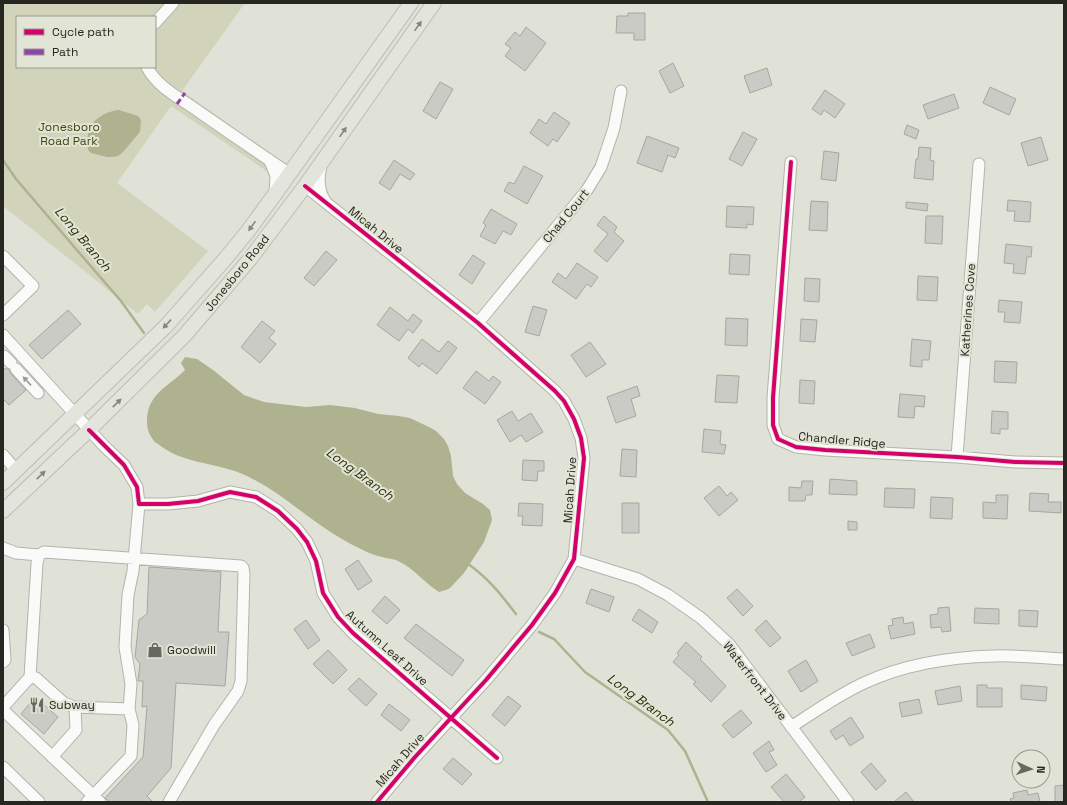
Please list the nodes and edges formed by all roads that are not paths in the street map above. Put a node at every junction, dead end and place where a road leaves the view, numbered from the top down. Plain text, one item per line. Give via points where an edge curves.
1 (173, 3) edge
2 (410, 3) edge
3 (434, 3) edge
4 (156, 22) edge
5 (148, 68) edge
6 (621, 91) dead end
7 (311, 143) junction
8 (269, 160) junction
9 (791, 162) dead end
10 (321, 164) junction
11 (979, 164) dead end
12 (290, 174) junction
13 (306, 186) junction
14 (275, 194) junction
15 (328, 204) junction
16 (285, 214) junction
17 (3, 256) edge
18 (3, 315) edge
19 (478, 323) junction
20 (3, 335) edge
21 (10, 363) dead end
22 (38, 393) dead end
23 (75, 414) junction
24 (89, 430) junction
25 (3, 455) edge
26 (957, 457) junction
27 (1064, 463) edge
28 (16, 470) junction
29 (3, 483) edge
30 (139, 504) junction
31 (3, 511) edge
32 (3, 548) edge
33 (39, 555) junction
34 (134, 558) junction
35 (574, 559) junction
36 (3, 630) edge
37 (1064, 659) edge
38 (3, 662) edge
39 (30, 677) junction
40 (75, 707) junction
41 (3, 709) edge
42 (129, 709) junction
43 (452, 718) junction
44 (791, 727) junction
45 (52, 757) junction
46 (497, 758) dead end
47 (3, 767) edge
48 (93, 800) edge
49 (39, 802) edge
50 (169, 802) edge
51 (376, 802) edge
52 (848, 802) edge

1 - 4 street
2 - 7 main road, Jonesboro Road
10 -> 3 main road, Jonesboro Road
5 - 8 street via 163,86
6 - 19 street, Chad Court via 614,128 601,167 587,190
7 - 12 main road, Jonesboro Road
7 - 13 main road via 302,165 302,179
8 - 12 street
8 - 14 street via 276,176
9 - 26 street, Chandler Ridge via 772,398 773,425 778,439 796,447 825,450
10 - 13 main road, Jonesboro Road
10 - 15 street via 318,180
11 - 26 street, Katherines Cove
12 - 14 main road, Jonesboro Road
12 - 16 main road via 291,196
13 - 15 street, Micah Drive
13 - 16 main road, Jonesboro Road
14 -> 23 main road, Jonesboro Road via 248,232 166,326
15 - 19 street, Micah Drive
24 -> 16 main road, Jonesboro Road via 185,335
17 - 18 street via 33,286
19 - 35 street, Micah Drive via 555,391 574,419 581,438 584,458
20 - 23 street
22 -> 21 street
23 - 24 street
23 - 28 main road, Jonesboro Road
24 - 30 street via 124,465 137,487
31 -> 24 main road, Jonesboro Road
25 - 28 street
26 - 27 street, Chandler Ridge
28 - 29 main road, Jonesboro Road
30 - 34 street
30 - 43 street, Autumn Leaf Drive via 198,501 230,492 256,497 278,511 307,542 316,561 323,593 338,617 353,633
32 - 33 street via 16,553
33 - 34 street via 44,552
33 - 39 street
34 - 42 street via 128,595 125,647 131,684
34 - 50 street via 237,564 243,568 244,574 241,681 238,690 214,725
35 - 43 street, Micah Drive via 555,593 532,625
35 - 44 street, Waterfront Drive via 638,579 668,595 701,618 729,644
36 - 38 street
37 - 44 street via 994,656 956,659 897,671 864,683 837,697
39 - 40 street via 36,678 64,703
39 - 41 street
40 - 42 street
40 - 45 street via 76,730
41 - 45 street
42 - 48 street via 133,725 131,756
43 - 46 street, Autumn Leaf Drive
43 - 51 street, Micah Drive
44 - 52 street, Waterfront Drive
45 - 48 street
47 - 49 street

